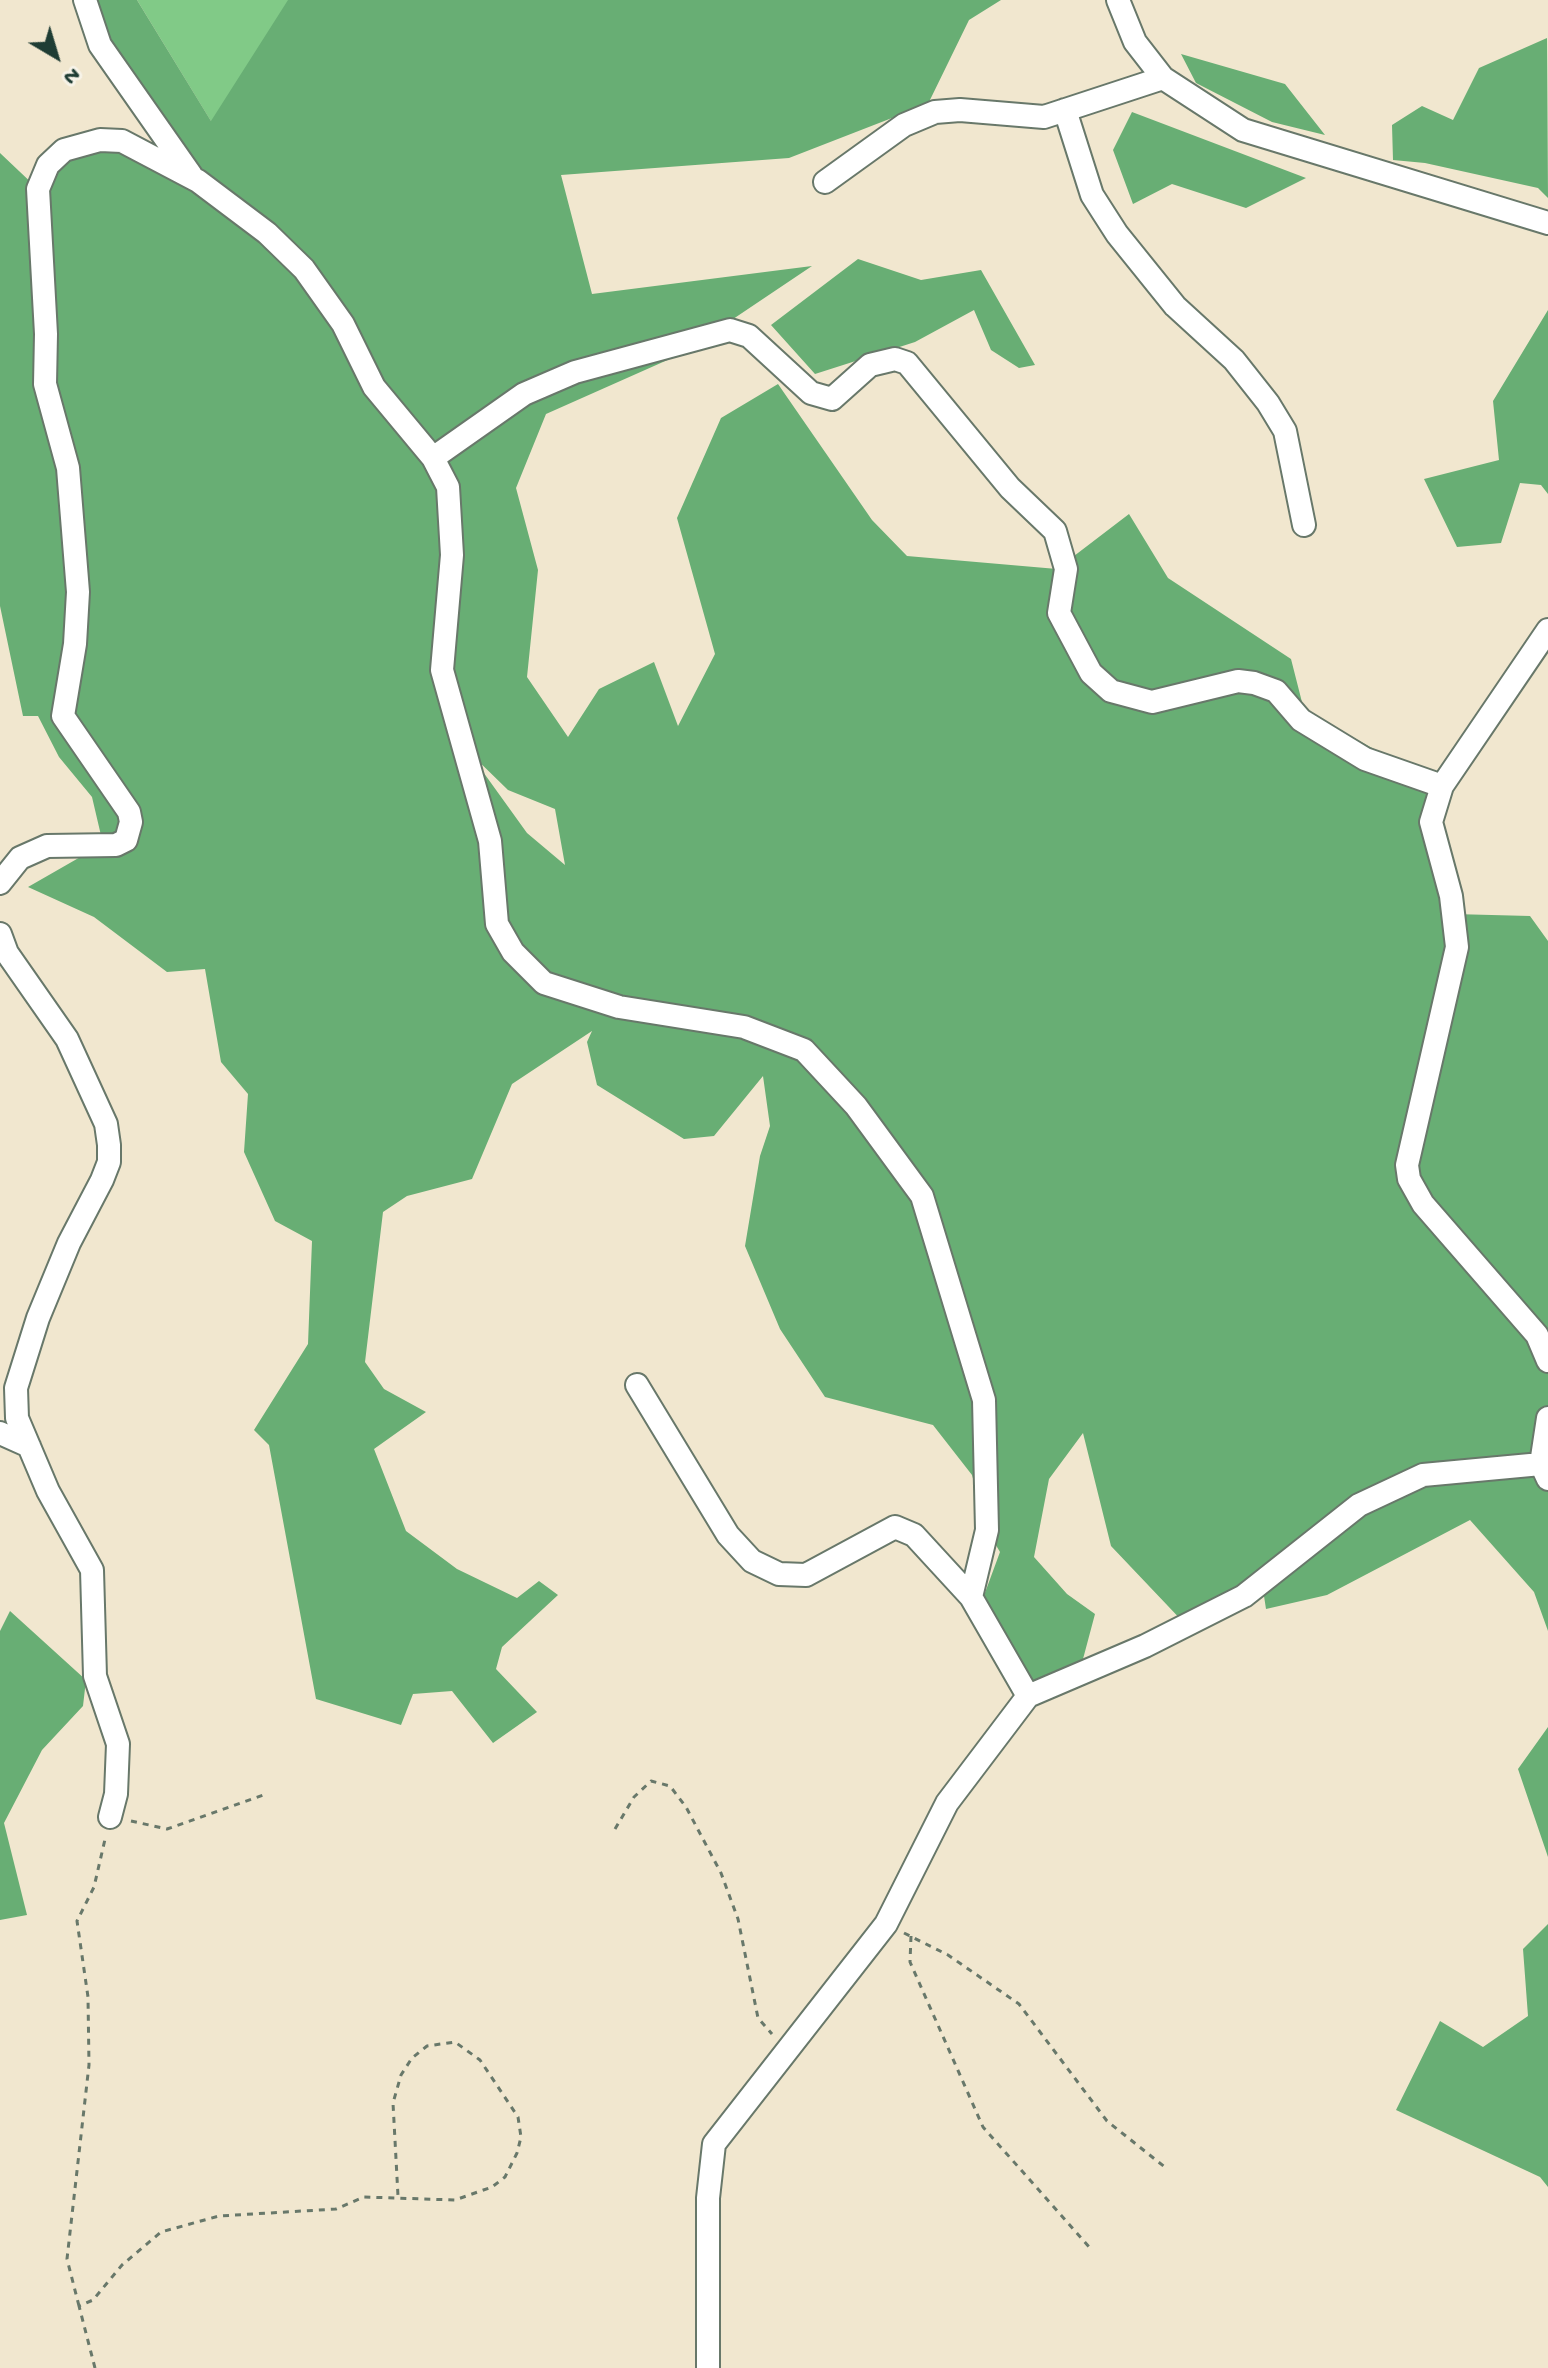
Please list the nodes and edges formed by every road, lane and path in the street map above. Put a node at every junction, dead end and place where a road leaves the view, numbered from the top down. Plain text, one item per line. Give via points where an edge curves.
1 (85, 0) edge
2 (1118, 0) edge
3 (1163, 78) junction
4 (1065, 110) junction
5 (198, 181) junction
6 (825, 182) dead end
7 (1548, 223) edge
8 (433, 458) junction
9 (1304, 525) dead end
10 (1548, 630) edge
11 (1442, 786) junction
12 (0, 883) edge
13 (0, 934) edge
14 (1548, 1361) edge
15 (637, 1385) dead end
16 (1548, 1418) edge
17 (0, 1433) edge
18 (29, 1446) junction
19 (1545, 1471) edge
20 (971, 1597) junction
21 (1028, 1696) junction
22 (266, 1794) dead end
23 (110, 1817) junction
24 (615, 1829) dead end
25 (886, 1924) junction
26 (911, 1936) junction
27 (785, 2049) junction
28 (1166, 2168) dead end
29 (398, 2196) junction
30 (1090, 2248) dead end
31 (79, 2306) junction
32 (95, 2368) edge
33 (708, 2368) edge

1 - 5 street via 100,45
2 - 3 street via 1135,42
3 - 4 street
3 - 7 street via 1243,130
4 - 6 street via 1033,117 935,112 904,125
4 - 9 street via 1092,195 1117,234 1175,306 1234,360 1285,431
5 - 8 street via 267,233 304,269 343,324 374,387
5 - 12 street via 122,141 100,140 64,150 48,165 38,189 45,384 68,468 77,564 75,644 63,716 131,822 126,840 116,845 47,846 20,858
8 - 11 street via 524,394 604,363 730,330 749,336 811,393 832,399 870,365 895,359 907,363 1010,488 1055,531 1066,569 1059,613 1091,673 1111,691 1152,702 1238,681 1254,683 1276,691 1301,720 1365,759
8 - 20 street via 448,487 452,555 442,670 490,841 497,924 513,952 544,983 619,1007 744,1027 804,1050 856,1106 922,1196 984,1400 987,1530
10 - 11 street
11 - 14 street via 1431,822 1451,896 1457,947 1407,1165 1409,1179 1423,1204 1537,1335
13 - 18 street via 7,953 67,1039 106,1124 109,1145 102,1180 69,1243 25,1352 16,1388 17,1418
15 - 20 street via 728,1535 752,1561 779,1574 806,1575 895,1527 914,1535
16 - 19 street
17 - 18 street
18 - 23 street via 92,1570 95,1676 118,1744
19 - 21 street via 1423,1475 1359,1505 1244,1596
20 - 21 street
21 - 25 street via 947,1803
22 - 23 path via 167,1829
23 - 31 path via 94,1887 77,1921 88,1997 89,2065 67,2259
24 - 27 path via 651,1781 670,1786 721,1873 738,1919 758,2018
25 - 26 path
25 - 27 street
26 - 28 path via 1019,2004 1107,2121
26 - 30 path via 910,1962 983,2127
27 - 33 street via 714,2144 708,2198
29 - 29 path via 455,2200 492,2187 505,2177 517,2153 518,2117 480,2060 455,2042 427,2046 401,2075 393,2103
29 - 31 path via 364,2197 336,2209 219,2216 161,2232 122,2265 93,2300
31 - 32 path

